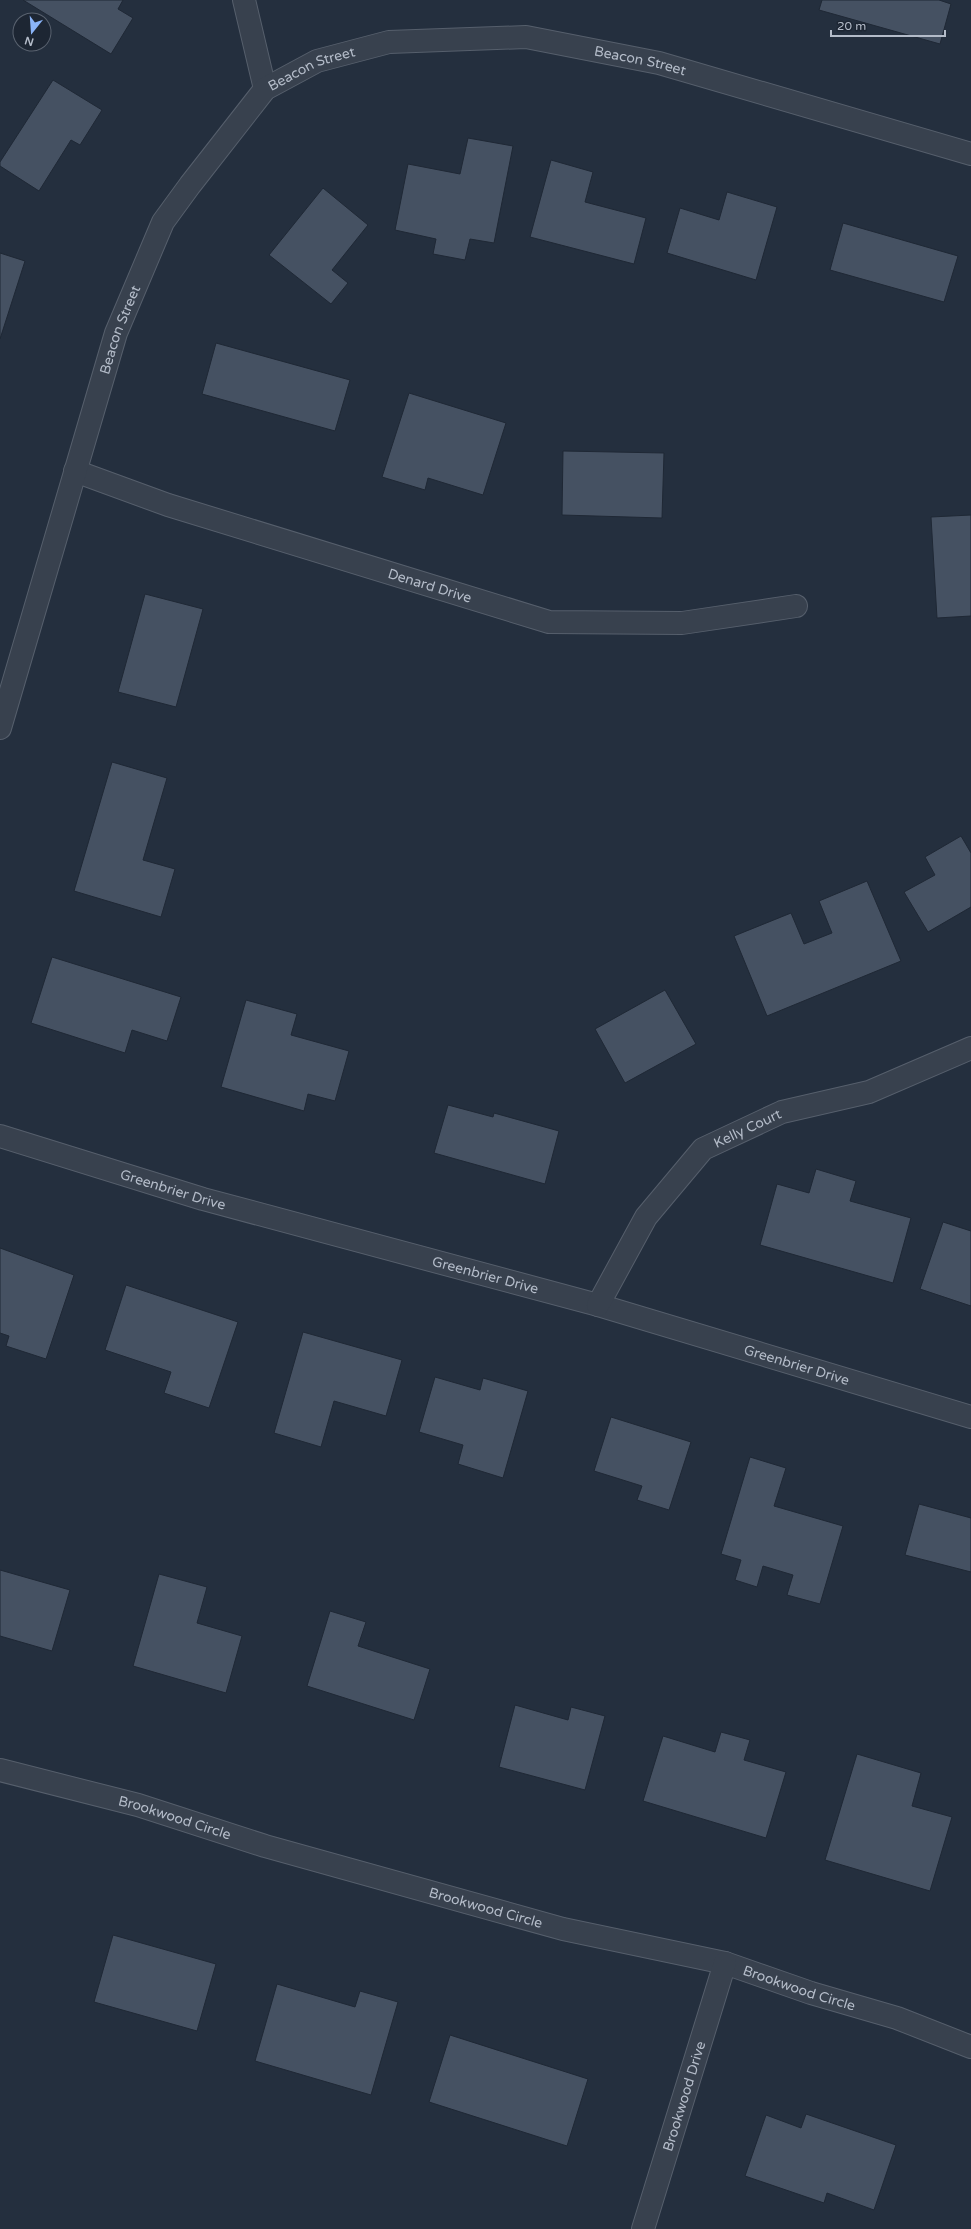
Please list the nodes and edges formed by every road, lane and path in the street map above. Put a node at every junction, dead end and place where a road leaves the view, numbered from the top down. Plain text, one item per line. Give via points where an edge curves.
1 (244, 0) edge
2 (265, 89) junction
3 (971, 154) edge
4 (75, 471) junction
5 (796, 606) dead end
6 (0, 728) edge
7 (971, 1048) edge
8 (0, 1136) edge
9 (598, 1305) junction
10 (971, 1417) edge
11 (0, 1770) edge
12 (725, 1963) junction
13 (971, 2047) edge
14 (644, 2229) edge

1 - 2 street
2 - 3 street, Beacon Street via 317,61 389,42 526,37 659,63
2 - 4 street, Beacon Street via 163,222 116,333
4 - 5 street, Denard Drive via 168,505 549,622 682,623
4 - 6 street, Beacon Street
7 - 9 street, Kelly Court via 869,1092 782,1112 703,1149 646,1218
8 - 9 street, Greenbrier Drive via 203,1199
9 - 10 street, Greenbrier Drive
11 - 12 street, Brookwood Circle via 138,1805 265,1846 563,1929
12 - 13 street, Brookwood Circle via 811,1993 897,2018
12 - 14 street, Brookwood Drive

